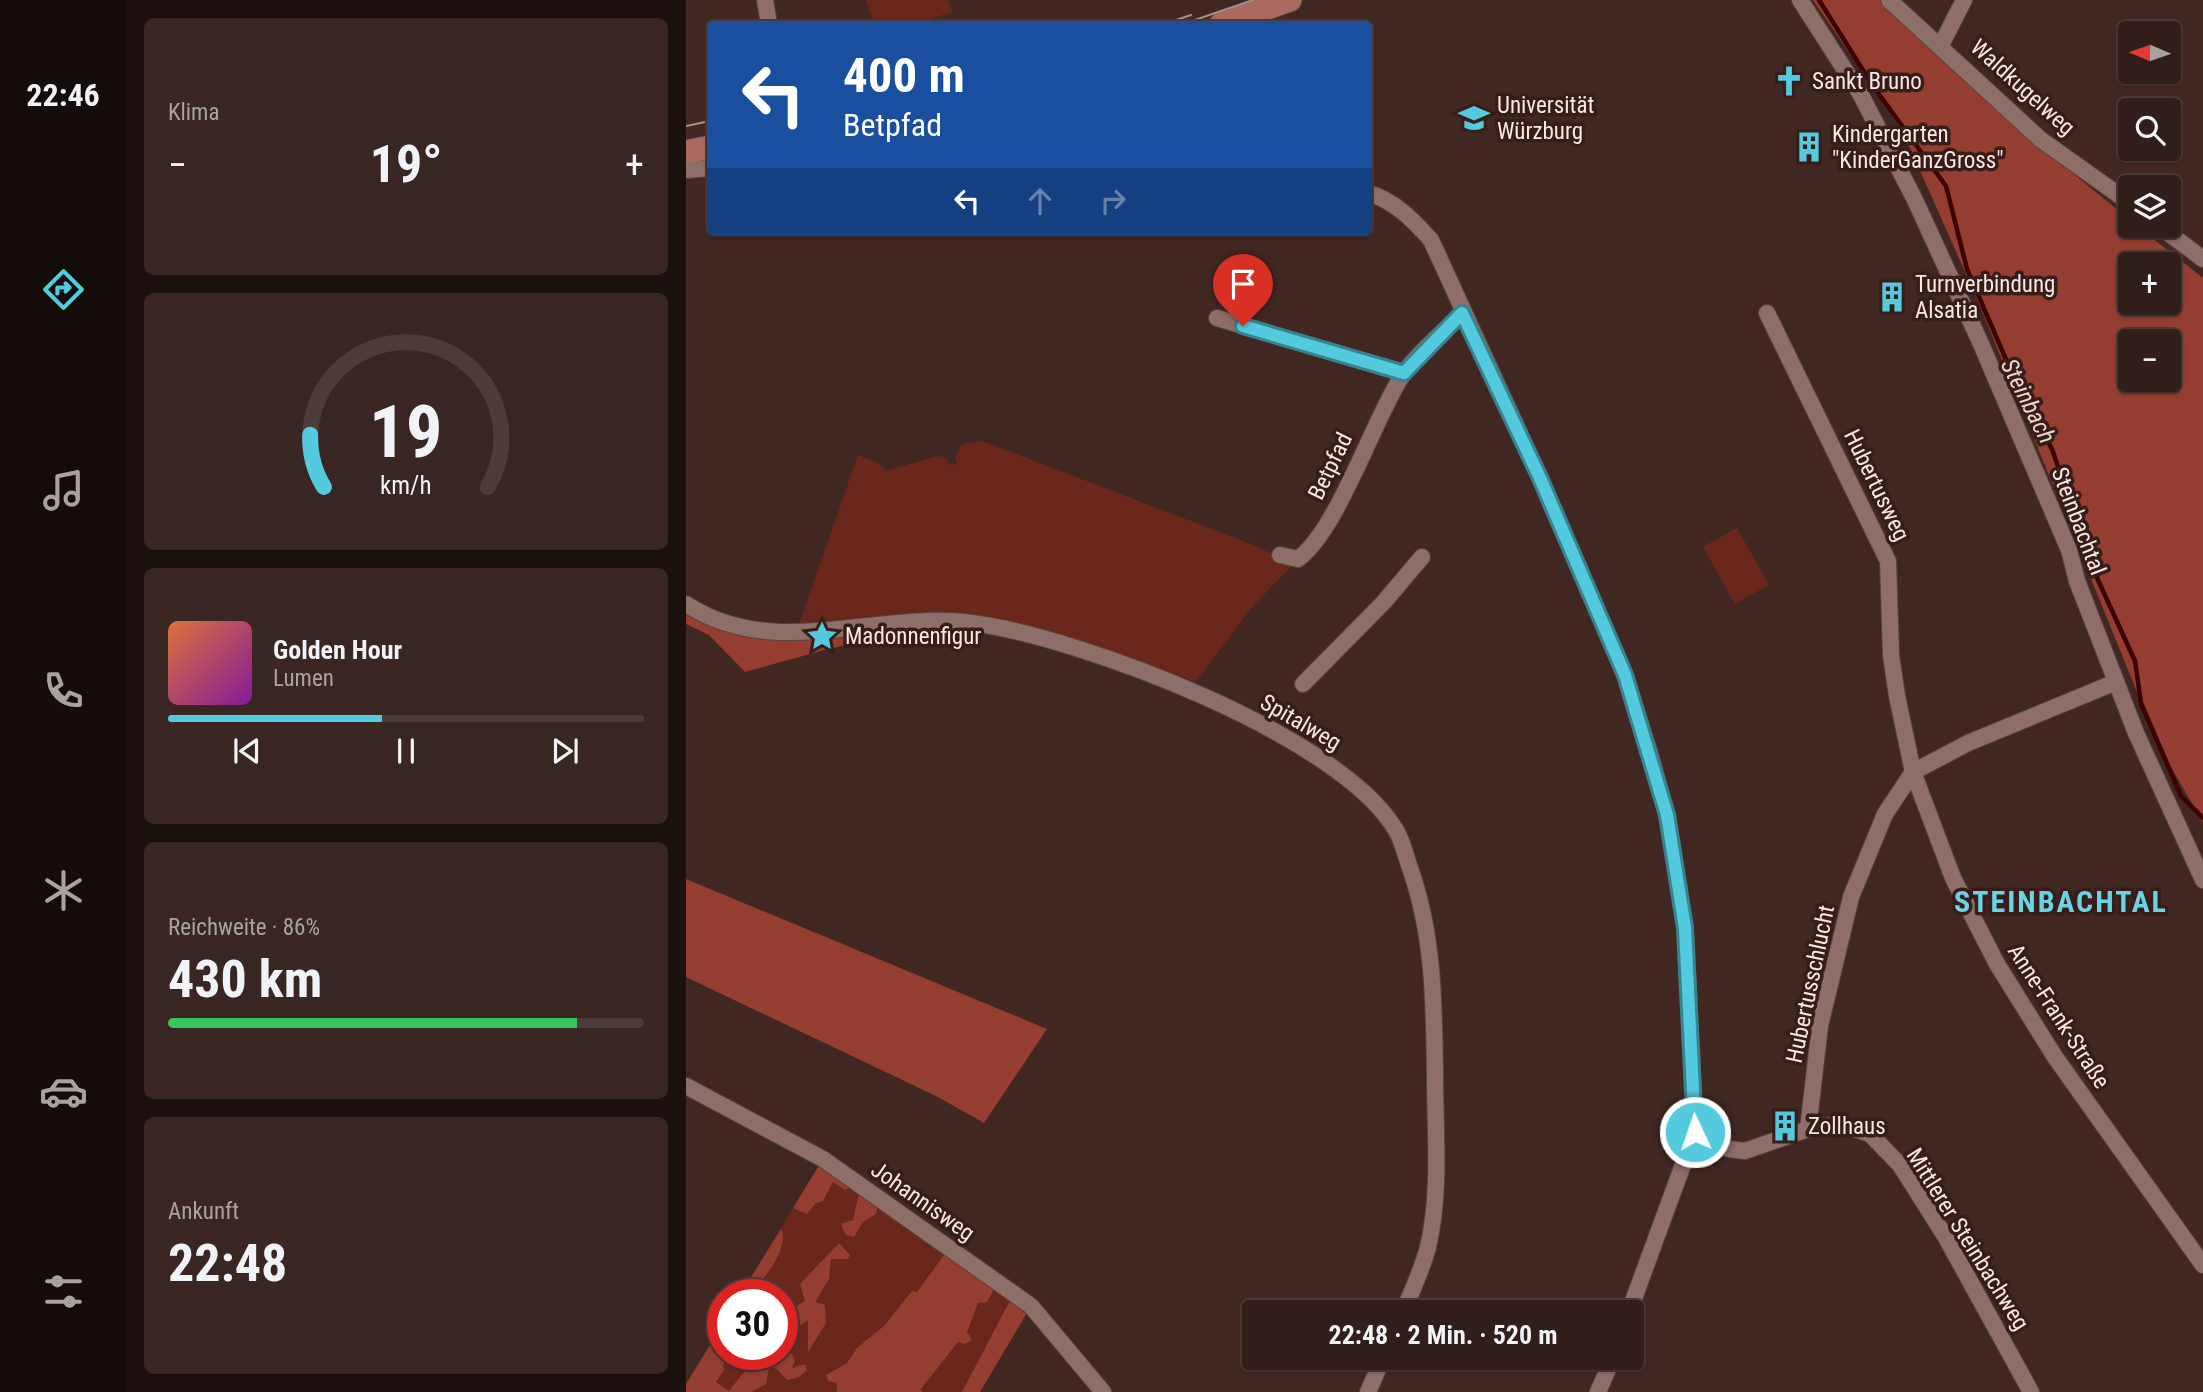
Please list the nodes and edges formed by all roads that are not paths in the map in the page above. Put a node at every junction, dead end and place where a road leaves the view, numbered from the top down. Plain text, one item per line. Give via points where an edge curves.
1 (765, 0) edge
2 (1290, 0) edge
3 (1800, 0) edge
4 (1889, 0) edge
5 (1964, 0) edge
6 (768, 21) edge
7 (1230, 21) edge
8 (1941, 45) junction
9 (707, 148) edge
10 (686, 152) edge
11 (707, 168) edge
12 (686, 170) edge
13 (1372, 193) edge
14 (2118, 195) edge
15 (2175, 238) edge
16 (2203, 259) edge
17 (1462, 313) junction
18 (1767, 313) dead end
19 (1217, 318) dead end
20 (1404, 373) junction
21 (1280, 555) dead end
22 (1422, 557) dead end
23 (686, 604) edge
24 (2116, 682) junction
25 (1303, 684) dead end
26 (1913, 772) junction
27 (2203, 880) edge
28 (686, 1086) edge
29 (1808, 1129) junction
30 (1698, 1133) junction
31 (2203, 1265) edge
32 (1408, 1300) edge
33 (1634, 1300) edge
34 (1378, 1370) edge
35 (1608, 1370) edge
36 (1104, 1392) edge
37 (1368, 1392) edge
38 (1598, 1392) edge
39 (2031, 1392) edge

1 - 6 street
2 - 7 main road
3 - 24 street, Steinbachtal via 1861,95 1914,200 2025,446
4 - 8 street, Waldkugelweg
5 - 8 street
8 - 14 street, Waldkugelweg via 2040,139
9 - 10 main road
11 - 12 street
13 - 17 street via 1408,214 1431,240
15 - 16 street
17 - 20 street, Betpfad
17 - 30 street via 1625,675 1667,815 1685,928
18 - 26 street, Hubertusweg via 1888,561 1891,655
19 - 20 street
20 - 21 street, Betpfad via 1327,524 1298,559
22 - 25 street
23 - 32 street, Spitalweg via 748,631 796,633 931,619 1011,629 1090,653 1221,705 1325,759 1366,791 1398,833 1416,884 1434,979 1434,1214 1419,1277
24 - 26 street, Hubertusschlucht via 1969,743
24 - 27 street, Steinbachtal
26 - 29 street, Hubertusschlucht via 1885,814 1851,897 1820,1026
26 - 31 street, Anne-Frank-Straße via 1954,878 1997,964 2055,1057
28 - 36 street, Johannisweg via 823,1159 1031,1306
29 - 30 street via 1745,1151 1728,1149
29 - 39 street, Mittlerer Steinbachweg via 1839,1124 1870,1134 1900,1165
30 - 33 street
34 - 37 street
35 - 38 street

